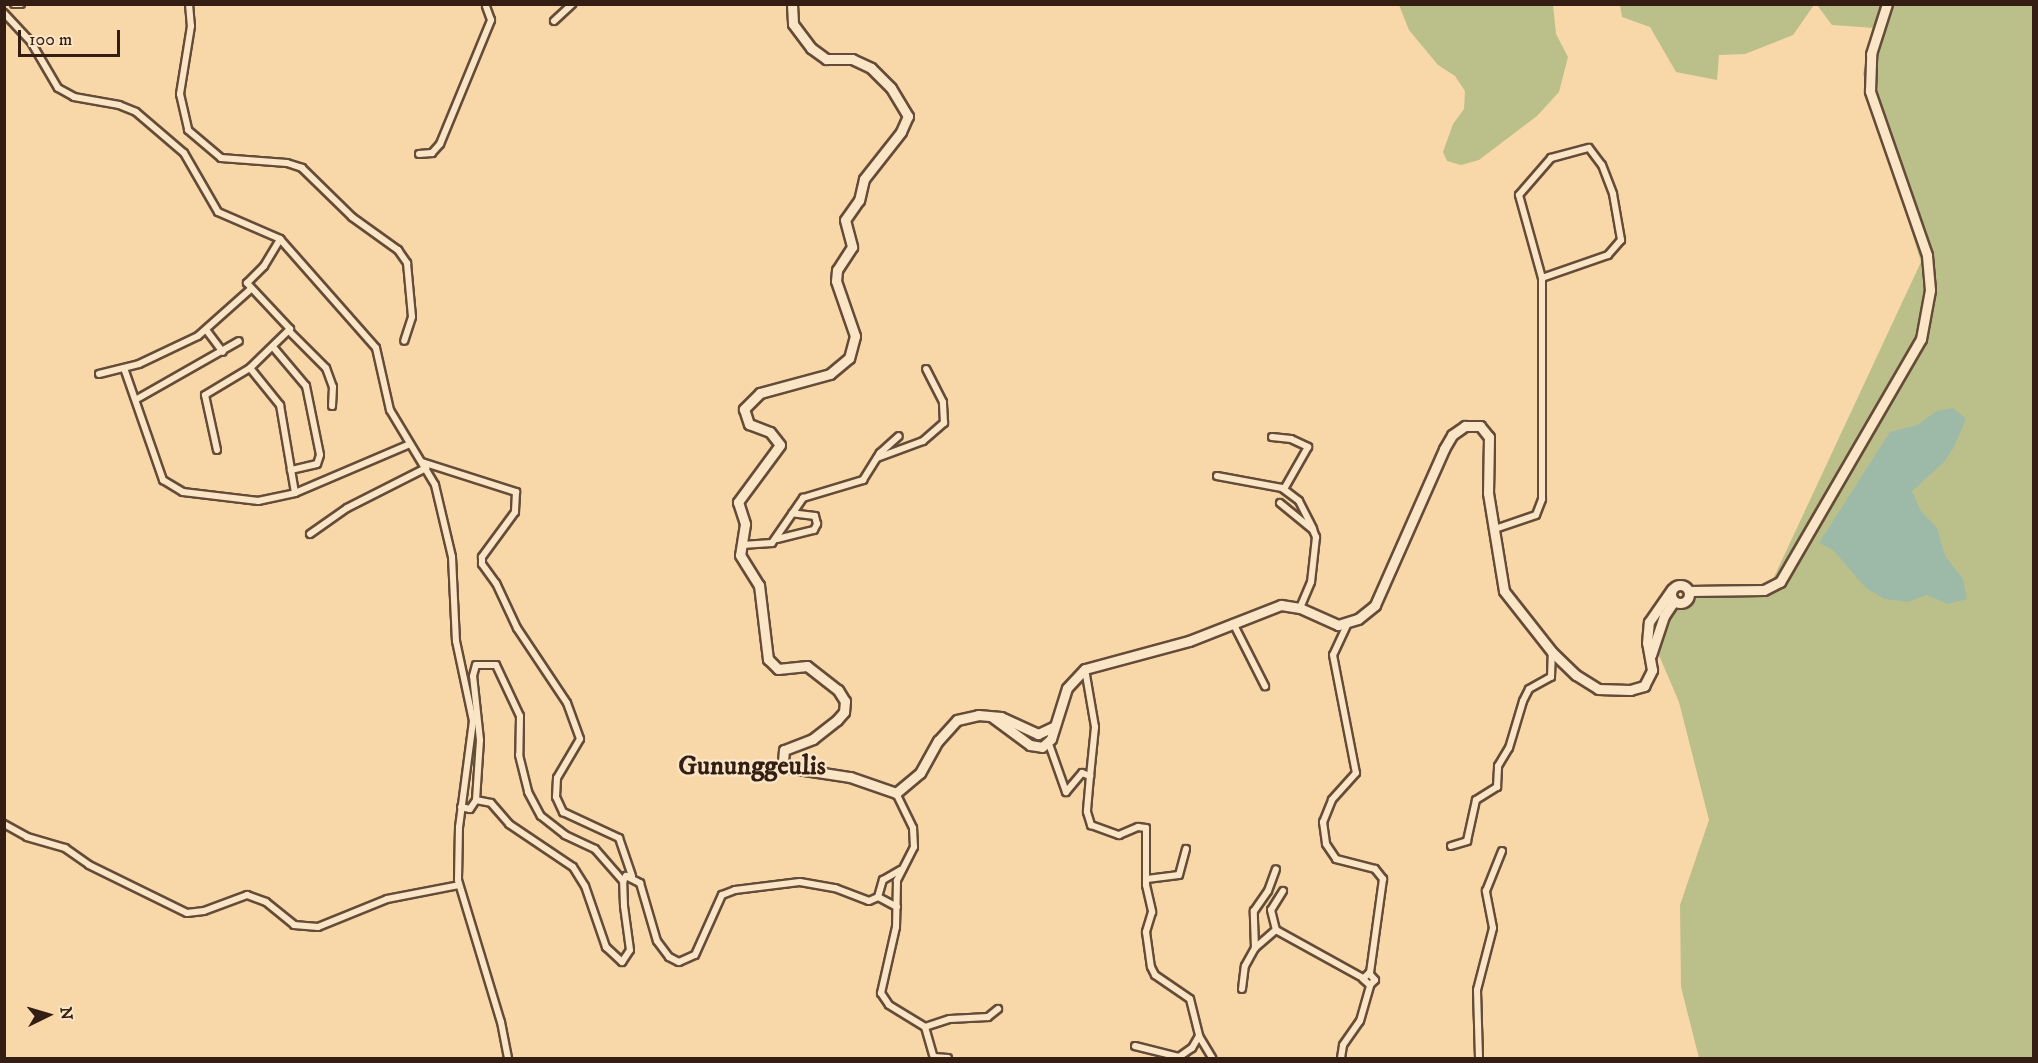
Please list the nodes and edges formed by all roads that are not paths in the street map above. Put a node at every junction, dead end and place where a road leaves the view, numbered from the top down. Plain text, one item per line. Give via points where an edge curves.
1 (14, 4) edge
2 (21, 4) edge
3 (189, 4) edge
4 (572, 4) edge
5 (792, 4) edge
6 (1887, 4) edge
7 (487, 5) edge
8 (4, 13) edge
9 (554, 21) dead end
10 (419, 154) dead end
11 (280, 238) junction
12 (1542, 278) junction
13 (251, 289) junction
14 (207, 330) junction
15 (289, 331) junction
16 (239, 341) dead end
17 (404, 341) dead end
18 (273, 347) junction
19 (223, 352) junction
20 (124, 368) junction
21 (250, 368) junction
22 (926, 369) dead end
23 (99, 374) dead end
24 (137, 399) junction
25 (332, 406) dead end
26 (899, 436) dead end
27 (1272, 437) dead end
28 (410, 444) junction
29 (217, 450) dead end
30 (877, 458) junction
31 (423, 465) junction
32 (291, 470) junction
33 (1217, 476) dead end
34 (1284, 489) junction
35 (295, 493) junction
36 (1280, 503) dead end
37 (792, 513) junction
38 (1495, 529) junction
39 (1314, 530) junction
40 (310, 534) dead end
41 (777, 540) junction
42 (742, 545) junction
43 (1672, 589) junction
44 (1689, 591) junction
45 (1674, 601) junction
46 (1300, 608) junction
47 (1233, 623) junction
48 (1348, 623) junction
49 (1552, 652) junction
50 (1651, 656) junction
51 (1084, 669) junction
52 (1265, 686) dead end
53 (990, 716) junction
54 (1053, 727) junction
55 (1049, 744) junction
56 (1090, 776) junction
57 (896, 793) junction
58 (476, 800) junction
59 (461, 807) junction
60 (4, 824) edge
61 (1451, 846) dead end
62 (1186, 849) dead end
63 (1502, 851) dead end
64 (1275, 868) dead end
65 (900, 870) junction
66 (632, 876) junction
67 (1147, 879) junction
68 (623, 881) junction
69 (459, 885) junction
70 (1283, 891) dead end
71 (878, 897) junction
72 (897, 907) junction
73 (1276, 930) junction
74 (1255, 948) junction
75 (1370, 973) junction
76 (1363, 978) junction
77 (1370, 985) junction
78 (1242, 988) dead end
79 (998, 1009) dead end
80 (925, 1027) junction
81 (1199, 1036) junction
82 (1136, 1046) dead end
83 (934, 1058) edge
84 (507, 1059) edge
85 (948, 1059) edge
86 (1212, 1059) edge
87 (1341, 1059) edge
88 (1479, 1059) edge

1 - 2 street
3 - 17 street via 191,26 180,94 188,130 221,158 287,163 302,168 352,217 398,250 407,263 412,317
4 - 9 street
5 - 42 main road via 793,24 811,48 826,59 852,59 871,68 891,88 908,116 901,132 864,179 859,200 845,220 852,247 837,270 836,281 855,336 849,358 830,374 760,393 745,407 749,424 775,436 780,445 739,497 746,524
6 - 44 main road via 1872,54 1870,91 1927,255 1930,290 1921,339 1780,582 1764,590
7 - 10 street via 491,20 440,144 432,153
8 - 11 street via 31,42 58,88 74,97 133,110 184,153 218,212
11 - 13 street via 264,266 247,282
11 - 28 street via 308,276 373,343 388,404
12 - 12 street via 1519,195 1551,158 1589,148 1602,165 1613,194 1621,240 1608,255
12 - 38 street via 1542,507 1531,518
13 - 14 street
13 - 15 street via 289,326
14 - 19 street
14 - 20 street
15 - 18 street
15 - 25 street via 326,368 333,387
16 - 19 street
18 - 21 street
18 - 32 street via 306,386 320,455 318,464
19 - 24 street
20 - 23 street
20 - 24 street
21 - 29 street via 205,395
21 - 32 street via 280,405
22 - 30 street via 946,409 944,423 923,441
24 - 35 street via 169,487 195,495 251,502
26 - 30 street
27 - 34 street via 1291,439 1308,447
28 - 31 street
28 - 35 street
30 - 37 street via 863,480 807,496
31 - 40 street via 346,508
31 - 59 street via 435,485 452,557 456,641 472,714
31 - 66 street via 516,492 515,512 481,562 496,583 517,628 567,703 580,739 557,778 556,797 563,812 619,838
32 - 35 street
33 - 34 street
34 - 39 street via 1305,510
36 - 39 street
37 - 41 street
37 - 41 street via 815,516 818,524 814,530
38 - 48 main road via 1488,493 1489,437 1480,426 1465,426 1452,435 1444,449 1375,605
38 - 49 main road via 1504,591
39 - 46 street via 1315,564
41 - 42 street via 768,545
42 - 57 main road via 741,558 755,577 761,595 768,659 778,669 807,666 844,698 844,712 837,720 813,739 784,750 783,762 791,768 850,777
43 - 44 main road via 1682,585
43 - 45 main road
43 - 50 main road via 1650,622 1647,643
44 - 45 main road via 1686,602
45 - 50 main road via 1664,616
46 - 47 main road via 1281,605
46 - 48 main road via 1326,623
47 - 51 main road via 1171,647
47 - 52 street
48 - 75 street via 1333,655 1356,772 1332,800 1323,822 1326,844 1336,859 1375,869 1383,879
49 - 50 main road via 1590,686 1606,690 1637,690 1646,683
49 - 61 street via 1550,678 1532,687 1522,701 1509,748 1498,766 1497,787 1476,801 1467,841
51 - 54 main road via 1067,688
51 - 56 street via 1095,727
53 - 54 main road via 1035,734
53 - 55 main road via 1030,745
53 - 57 main road via 969,716 947,728 920,773
54 - 55 main road
55 - 56 street via 1066,792 1082,773
56 - 67 street via 1087,812 1091,825 1119,835 1146,828
57 - 65 street via 915,838 912,855
58 - 59 street via 470,808
58 - 68 street via 491,803 509,824 573,867 585,886 606,947 622,962 630,950
58 - 68 street via 479,718 473,676 476,665 483,663 496,665 520,716 519,754 528,792 541,816 565,835 595,849
59 - 69 street
60 - 69 street via 27,837 65,848 89,865 188,913 247,895 266,902 294,925 318,927 387,899
62 - 67 street via 1179,875
63 - 88 street via 1486,891 1493,928 1477,990
64 - 74 street via 1268,891 1254,911
65 - 71 street via 883,880
65 - 72 street
66 - 68 street
66 - 71 street via 640,883 657,941 669,957 679,962 695,955 722,895 735,890 800,882 835,888 869,901
67 - 81 street via 1152,912 1146,932 1151,967 1155,975 1190,999
69 - 84 street via 501,1022
70 - 73 street via 1271,910
71 - 72 street
72 - 80 street via 882,993 889,1005
73 - 74 street
73 - 76 street
74 - 78 street via 1245,966
75 - 76 street
75 - 77 street via 1375,980
76 - 77 street
77 - 87 street via 1360,1021 1343,1046
79 - 80 street via 988,1017 950,1019
80 - 83 street
81 - 82 street via 1192,1048 1179,1057
81 - 86 street
83 - 85 street

